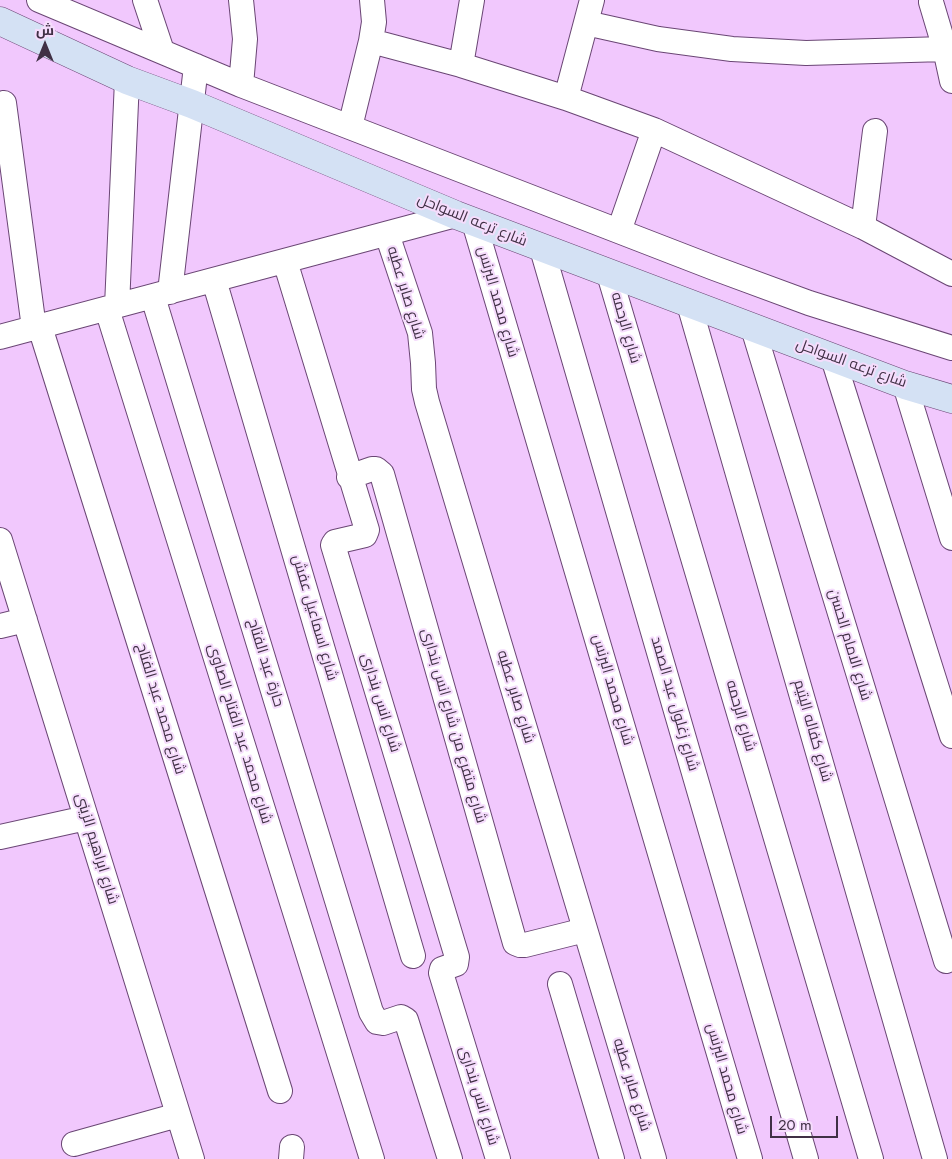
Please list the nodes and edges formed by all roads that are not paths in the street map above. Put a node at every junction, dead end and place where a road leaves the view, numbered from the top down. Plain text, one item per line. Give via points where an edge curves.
1 (38, 0) edge
2 (145, 0) edge
3 (241, 0) edge
4 (372, 0) edge
5 (472, 0) edge
6 (592, 0) edge
7 (936, 4) edge
8 (59, 5) edge
9 (0, 21) edge
10 (586, 23) junction
11 (371, 41) junction
12 (945, 49) junction
13 (162, 51) junction
14 (461, 65) junction
15 (196, 66) junction
16 (127, 80) junction
17 (952, 81) edge
18 (241, 86) junction
19 (566, 98) junction
20 (4, 103) dead end
21 (192, 104) junction
22 (350, 127) junction
23 (654, 130) junction
24 (875, 131) dead end
25 (465, 219) junction
26 (863, 227) junction
27 (619, 231) junction
28 (387, 234) junction
29 (542, 249) junction
30 (285, 261) junction
31 (608, 274) junction
32 (952, 274) edge
33 (214, 280) junction
34 (162, 294) junction
35 (689, 304) junction
36 (112, 307) junction
37 (37, 327) junction
38 (753, 328) junction
39 (0, 337) edge
40 (952, 348) edge
41 (833, 358) junction
42 (905, 385) junction
43 (952, 399) edge
44 (349, 477) junction
45 (952, 538) edge
46 (1, 546) edge
47 (25, 620) junction
48 (0, 626) edge
49 (952, 736) edge
50 (86, 818) junction
51 (0, 837) edge
52 (585, 930) junction
53 (413, 956) dead end
54 (946, 962) dead end
55 (560, 984) dead end
56 (280, 1090) dead end
57 (178, 1115) junction
58 (74, 1144) dead end
59 (192, 1159) edge
60 (372, 1159) edge
61 (450, 1159) edge
62 (498, 1159) edge
63 (612, 1159) edge
64 (654, 1159) edge
65 (750, 1159) edge
66 (806, 1159) edge
67 (870, 1159) edge
68 (935, 1159) edge

1 - 8 street
2 - 13 street
3 - 18 street via 245,40
4 - 11 street via 374,22
5 - 14 street
6 - 10 street
7 - 12 street
8 - 13 street
9 - 16 main road, شارع ترعه السواحل
10 - 12 street via 658,39 732,49 806,53
10 - 19 street
11 - 14 street
11 - 22 street
12 - 17 street
13 - 15 street
14 - 19 street
15 - 18 street
15 - 21 street
16 - 21 main road, شارع ترعه السواحل
16 - 36 street, شارع محمد عبد الفتاح الصاوى
18 - 22 street
19 - 23 street
20 - 37 street, شارع محمد عبد الفتاح
21 - 25 main road, شارع ترعه السواحل
21 - 34 street
22 - 27 street
23 - 26 street
23 - 27 street
24 - 26 street
25 - 28 street
25 - 29 main road, شارع ترعه السواحل
25 - 65 street, شارع محمد البرنس
26 - 32 street
27 - 40 street via 809,303
28 - 30 street
28 - 52 street, شارع صابر عطيه via 420,333 427,402
29 - 31 main road, شارع ترعه السواحل
29 - 66 street, شارع زغلول عبد الصمد
30 - 33 street
30 - 44 street, شارع انس بندارى
31 - 35 main road, شارع ترعه السواحل
31 - 67 street, شارع الرحمه
33 - 34 street
33 - 53 street, شارع اسماعيل عفش
34 - 36 street
34 - 61 street, حارة عبد الفتاح via 371,1012 377,1022 401,1017 406,1020
35 - 38 main road, شارع ترعه السواحل
35 - 68 street, شارع كفاله اليتيم
36 - 37 street
36 - 60 street, شارع محمد عبد الفتاح الصاوى
37 - 39 street
37 - 56 street, شارع محمد عبد الفتاح
38 - 41 main road, شارع ترعه السواحل
38 - 54 street, شارع الامام الحسن
41 - 42 main road, شارع ترعه السواحل
41 - 49 street
42 - 43 main road, شارع ترعه السواحل
42 - 45 street
44 - 52 street, شارع متفرع من شارع انس بندارى via 372,469 382,474 515,942 525,945
44 - 62 street, شارع انس بندارى via 366,532 333,545 457,957 456,964 442,969 441,973
46 - 47 street, شارع ابراهيم الزينى
47 - 48 street
47 - 50 street, شارع ابراهيم الزينى
50 - 51 street
50 - 57 street, شارع ابراهيم الزينى
52 - 64 street, شارع صابر عطيه
55 - 63 street
57 - 58 street
57 - 59 street, شارع ابراهيم الزينى

